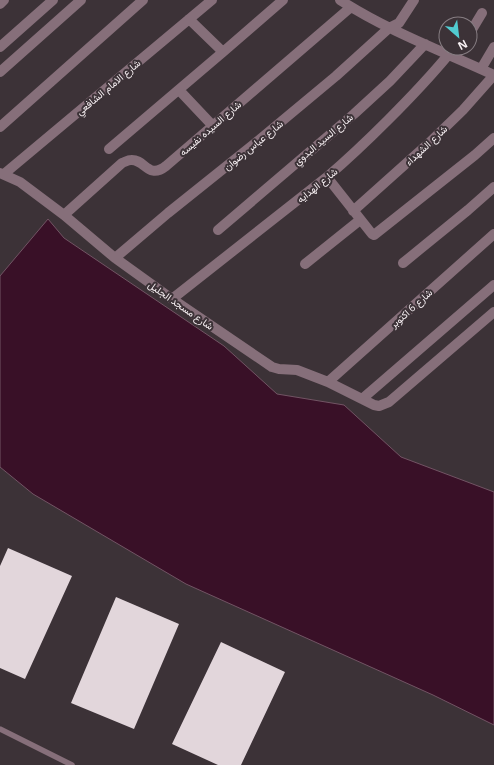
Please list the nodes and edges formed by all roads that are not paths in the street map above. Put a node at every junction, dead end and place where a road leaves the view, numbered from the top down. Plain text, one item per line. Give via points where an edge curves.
1 (4, 0) edge
2 (53, 0) edge
3 (81, 0) edge
4 (143, 0) edge
5 (212, 0) edge
6 (283, 0) edge
7 (340, 0) edge
8 (414, 0) edge
9 (0, 4) edge
10 (351, 7) junction
11 (482, 13) dead end
12 (189, 19) junction
13 (478, 20) edge
14 (389, 28) junction
15 (425, 44) junction
16 (0, 47) edge
17 (494, 47) edge
18 (438, 50) edge
19 (223, 52) junction
20 (452, 56) joint
21 (481, 69) junction
22 (0, 72) edge
23 (494, 75) edge
24 (179, 90) junction
25 (213, 126) junction
26 (0, 127) edge
27 (494, 138) edge
28 (109, 149) dead end
29 (2, 174) edge
30 (327, 177) junction
31 (494, 187) edge
32 (353, 211) junction
33 (64, 215) junction
34 (360, 220) junction
35 (218, 230) dead end
36 (494, 234) edge
37 (115, 258) junction
38 (403, 263) dead end
39 (305, 264) dead end
40 (494, 284) edge
41 (172, 299) junction
42 (494, 312) edge
43 (328, 382) junction
44 (362, 399) junction
45 (0, 729) edge
46 (72, 765) edge

1 - 9 street
2 - 16 street
3 - 22 street
4 - 26 street
5 - 12 street, شارع الامام الشافعي
6 - 19 street
7 - 10 street
8 - 14 street, شارع عباس رضوان via 399,23
10 - 14 street
10 - 25 street, شارع السيده نفيسه
11 - 13 street
12 - 19 street
12 - 29 street, شارع الامام الشافعي
14 - 15 street
14 - 37 street, شارع عباس رضوان via 253,146
15 - 18 street
15 - 35 street, شارع السيد البدوي via 354,114
17 - 21 street
19 - 24 street
20 - 21 street
20 - 30 street, شارع الهدايه via 361,147
21 - 23 street
23 - 32 street, شارع الشهداء via 464,110
24 - 25 street
24 - 28 street
25 - 33 street, شارع السيده نفيسه via 162,169 151,171 132,160 122,163
27 - 34 street via 376,234 372,234
29 - 33 street, شارع مسجد الجليل via 20,182
30 - 32 street
30 - 41 street, شارع الهدايه
31 - 38 street
32 - 34 street
33 - 37 street, شارع مسجد الجليل
34 - 39 street
36 - 43 street, شارع 6 اكتوبر
37 - 41 street, شارع مسجد الجليل
40 - 44 street
41 - 43 street, شارع مسجد الجليل via 272,367 297,370
42 - 44 street, شارع مسجد الجليل via 389,402 379,406
43 - 44 street, شارع مسجد الجليل
45 - 46 lane

